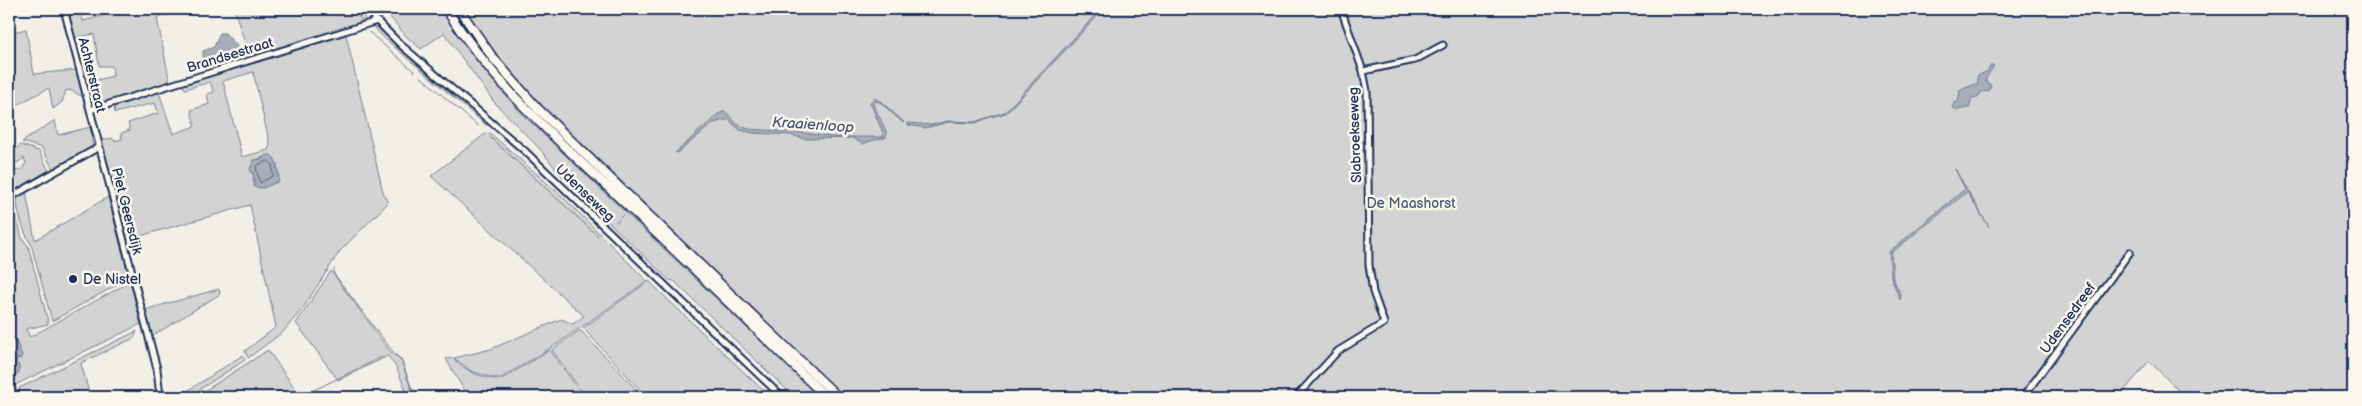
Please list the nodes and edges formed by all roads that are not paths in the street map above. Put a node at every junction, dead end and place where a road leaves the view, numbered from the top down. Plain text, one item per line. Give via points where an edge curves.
1 (64, 9) edge
2 (369, 9) edge
3 (446, 9) edge
4 (459, 9) edge
5 (1341, 9) edge
6 (377, 21) junction
7 (1443, 45) dead end
8 (1362, 71) junction
9 (90, 110) junction
10 (99, 147) junction
11 (9, 198) edge
12 (2130, 252) dead end
13 (160, 397) edge
14 (782, 397) edge
15 (826, 397) edge
16 (838, 397) edge
17 (1296, 397) edge
18 (2023, 397) edge

1 - 9 street, Achterstraat
2 - 6 street, Udenseweg
3 - 15 highway via 486,66 530,115
4 - 16 highway via 493,58 532,102
5 - 8 street, Slabroekseweg
6 - 9 street, Brandsestraat
6 - 14 street, Udenseweg via 526,152
7 - 8 street via 1415,60
8 - 17 street, Slabroekseweg via 1368,102 1370,278 1384,323 1338,351
9 - 10 street, Achterstraat
10 - 11 street
10 - 13 street, Piet Geersdijk via 157,369
12 - 18 street, Udensedreef

